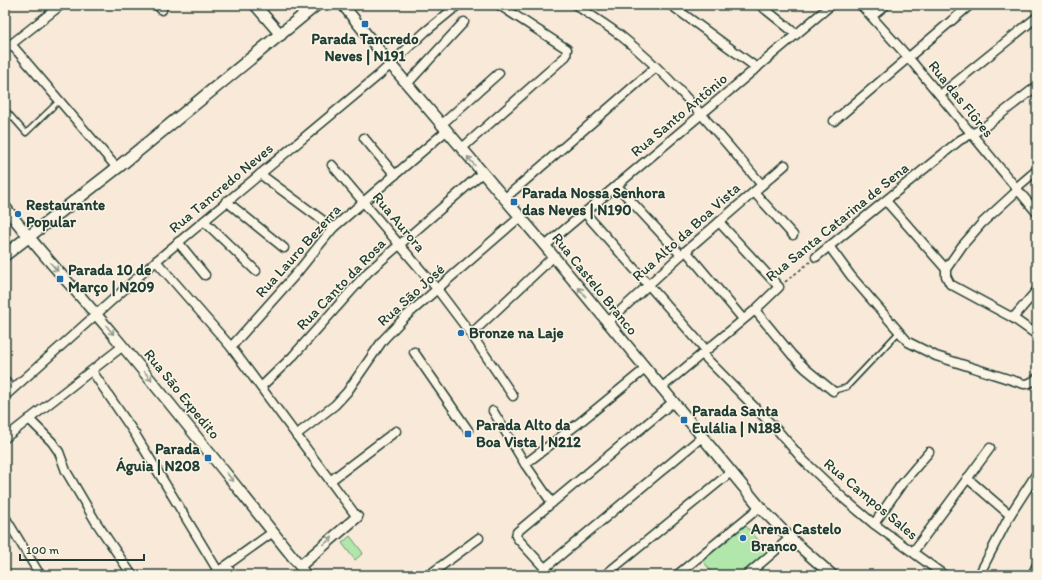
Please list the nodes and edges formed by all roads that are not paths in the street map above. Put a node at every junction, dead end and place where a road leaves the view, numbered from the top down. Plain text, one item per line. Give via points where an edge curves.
1 (61, 5) edge
2 (255, 5) edge
3 (316, 5) edge
4 (342, 5) edge
5 (458, 5) edge
6 (499, 5) edge
7 (576, 5) edge
8 (672, 5) edge
9 (760, 5) edge
10 (831, 5) edge
11 (861, 5) edge
12 (886, 5) edge
13 (970, 5) edge
14 (872, 16) junction
15 (1037, 17) edge
16 (464, 22) dead end
17 (796, 34) junction
18 (281, 35) junction
19 (8, 46) edge
20 (908, 57) junction
21 (390, 65) junction
22 (656, 67) junction
23 (757, 68) junction
24 (499, 73) dead end
25 (407, 84) junction
26 (1037, 86) edge
27 (940, 95) junction
28 (59, 101) junction
29 (5, 109) edge
30 (702, 115) junction
31 (834, 121) dead end
32 (444, 128) junction
33 (972, 134) junction
34 (364, 138) dead end
35 (462, 149) junction
36 (332, 165) dead end
37 (785, 165) dead end
38 (116, 168) junction
39 (1037, 170) edge
40 (482, 173) junction
41 (260, 174) junction
42 (394, 175) junction
43 (762, 185) junction
44 (617, 186) junction
45 (1017, 189) junction
46 (754, 192) junction
47 (504, 199) junction
48 (226, 201) junction
49 (886, 201) junction
50 (363, 202) junction
51 (5, 207) edge
52 (584, 213) junction
53 (1037, 213) edge
54 (520, 217) junction
55 (204, 221) junction
56 (719, 222) junction
57 (333, 228) junction
58 (793, 235) dead end
59 (28, 238) junction
60 (178, 242) junction
61 (399, 244) junction
62 (544, 246) junction
63 (829, 246) junction
64 (284, 248) dead end
65 (683, 253) junction
66 (5, 255) edge
67 (553, 257) junction
68 (816, 257) road end
69 (156, 261) junction
70 (946, 269) junction
71 (256, 271) dead end
72 (205, 275) dead end
73 (649, 285) junction
74 (437, 289) junction
75 (1037, 290) edge
76 (755, 310) junction
77 (96, 315) junction
78 (1013, 318) junction
79 (743, 319) junction
80 (607, 322) junction
81 (899, 332) junction
82 (471, 334) junction
83 (1037, 335) edge
84 (123, 346) junction
85 (231, 347) junction
86 (414, 352) dead end
87 (704, 352) junction
88 (645, 369) junction
89 (92, 371) junction
90 (5, 378) edge
91 (1037, 378) edge
92 (261, 387) junction
93 (14, 388) junction
94 (661, 388) junction
95 (833, 391) joint
96 (5, 396) edge
97 (513, 396) dead end
98 (674, 402) junction
99 (493, 411) dead end
100 (29, 419) junction
101 (468, 430) dead end
102 (396, 431) dead end
103 (296, 435) junction
104 (702, 437) junction
105 (5, 438) edge
106 (990, 448) dead end
107 (929, 452) dead end
108 (525, 464) junction
109 (731, 472) junction
110 (1037, 473) edge
111 (967, 478) junction
112 (330, 481) junction
113 (552, 504) junction
114 (760, 507) junction
115 (1010, 516) junction
116 (5, 517) edge
117 (357, 517) joint
118 (874, 524) junction
119 (273, 532) junction
120 (479, 538) dead end
121 (790, 538) junction
122 (913, 552) junction
123 (1037, 565) edge
124 (226, 566) junction
125 (300, 566) junction
126 (545, 568) junction
127 (215, 573) edge
128 (40, 575) edge
129 (132, 575) edge
130 (233, 575) edge
131 (307, 575) edge
132 (429, 575) edge
133 (551, 575) edge
134 (605, 575) edge
135 (678, 575) edge
136 (747, 575) edge
137 (832, 575) edge
138 (944, 575) edge
139 (979, 575) edge
140 (1032, 575) edge

1 - 19 street
2 - 18 street
3 - 18 main road
4 - 21 street, Rua Castelo Branco
5 - 21 street, Rua Tancredo Neves
6 - 35 street via 567,49 566,56
7 - 22 street via 621,36
8 - 23 street
9 - 17 street
10 - 17 street, Rua Santo Antônio
11 - 14 street, Rua das Flôres
12 - 14 street
13 - 20 street
14 - 20 street, Rua das Flôres
15 - 27 street
16 - 25 street
17 - 23 street, Rua Santo Antônio
18 - 38 main road
19 - 28 street
20 - 27 street, Rua das Flôres
20 - 31 street
21 - 25 street, Rua Castelo Branco
21 - 41 street, Rua Tancredo Neves
22 - 30 street
22 - 47 street
23 - 30 street, Rua Santo Antônio
24 - 32 street, Rua Lauro Bezerra
25 - 32 street, Rua Castelo Branco
26 - 33 street, Rua Santa Catarina de Sena
27 - 33 street, Rua das Flôres
28 - 29 lane via 26,133
28 - 38 street
30 - 43 street
30 - 44 street, Rua Santo Antônio
32 - 35 street, Rua Castelo Branco
32 - 42 street, Rua Lauro Bezerra
33 - 45 street, Rua das Flôres
33 - 49 street, Rua Santa Catarina de Sena via 960,140
34 - 42 street
40 -> 35 street, Rua Castelo Branco
36 - 50 street, Rua Aurora
37 - 43 street, Rua Alto da Boa Vista
38 - 59 main road
39 - 45 street
40 - 47 street, Rua Castelo Branco
40 - 61 street, Rua Canto da Rosa
41 - 48 street, Rua Tancredo Neves
41 - 57 street
42 - 50 street, Rua Lauro Bezerra
43 - 46 street, Rua Alto da Boa Vista
44 - 52 street, Rua Santo Antônio
44 - 65 street
45 - 53 street, Rua das Flôres
45 - 70 street via 982,223
46 - 56 street, Rua Alto da Boa Vista
46 - 58 street
47 - 54 street, Rua Castelo Branco
48 - 55 street, Rua Tancredo Neves
48 - 64 street
49 - 63 street, Rua Santa Catarina de Sena
49 - 70 street
50 - 57 street, Rua Lauro Bezerra
50 - 61 street, Rua Aurora
51 - 59 street, Rua São Expedito
52 - 62 street, Rua Santo Antônio
52 - 73 street, Rua Campos Sales
54 - 62 street, Rua Castelo Branco
54 - 74 street, Rua São José
55 - 60 street, Rua Tancredo Neves
55 - 71 street
56 - 65 street, Rua Alto da Boa Vista
56 - 76 street, Rua Santa Catarina de Sena via 779,287
57 - 85 street, Rua Lauro Bezerra
59 - 66 main road
59 -> 77 street, Rua São Expedito
60 - 69 street, Rua Tancredo Neves
60 - 72 street
61 - 74 street, Rua Aurora
61 - 92 street, Rua Canto da Rosa via 368,272 293,356
62 - 67 street, Rua Castelo Branco
63 - 68 street, Rua Santa Catarina de Sena
63 - 81 street
65 - 73 street, Rua Alto da Boa Vista
65 - 79 street
80 -> 67 street, Rua Castelo Branco
67 - 82 street
69 - 77 street, Rua Tancredo Neves
69 - 85 street
70 - 78 street via 950,284
73 - 80 street, Rua Alto da Boa Vista
73 - 87 street, Rua Campos Sales
74 - 82 street, Rua Aurora
74 - 103 street, Rua São José via 383,340 335,405
75 - 78 street
76 - 79 street, Rua Santa Catarina de Sena
76 - 95 street via 792,355
77 -> 84 street, Rua São Expedito
77 - 93 street, Rua Tancredo Neves
78 - 83 street
79 - 87 street, Rua Santa Catarina de Sena
80 - 88 street, Rua Castelo Branco
81 - 91 street via 908,342 936,356 1024,384
81 - 95 lane via 847,387
82 - 97 street, Rua Aurora
84 - 89 street
84 -> 119 street, Rua São Expedito
85 - 92 street
86 - 101 street
87 - 94 street, Rua Santa Catarina de Sena
87 - 118 street, Rua Campos Sales via 803,460
88 - 94 street, Rua Castelo Branco
88 - 108 street
89 - 100 street
89 - 127 street via 135,434
90 - 93 lane
92 - 103 street
93 - 96 street, Rua Tancredo Neves
94 - 98 street, Rua Castelo Branco
98 - 104 street, Rua Castelo Branco
98 - 113 street
99 - 108 street
100 - 105 street
100 - 129 street via 59,452 66,471 96,522
102 - 112 street
103 - 112 street
104 - 109 street, Rua Castelo Branco
104 - 126 street
106 - 111 street
107 - 118 street via 901,485
108 - 113 street
109 - 114 street, Rua Castelo Branco
109 - 134 street
110 - 115 street
111 - 115 street
111 - 122 street
112 - 117 street
113 - 126 street via 519,529 516,536
114 - 121 street, Rua Castelo Branco
114 - 135 street
115 - 139 street
116 - 128 street
125 -> 117 street
118 - 122 street, Rua Campos Sales
119 - 124 street
119 - 125 street, Rua São Expedito
120 - 132 street
121 - 136 street
121 - 137 street, Rua Castelo Branco
122 - 138 street, Rua Campos Sales
123 - 140 street
124 - 127 street
124 - 130 street
125 - 131 street, Rua São Expedito
126 - 133 street

